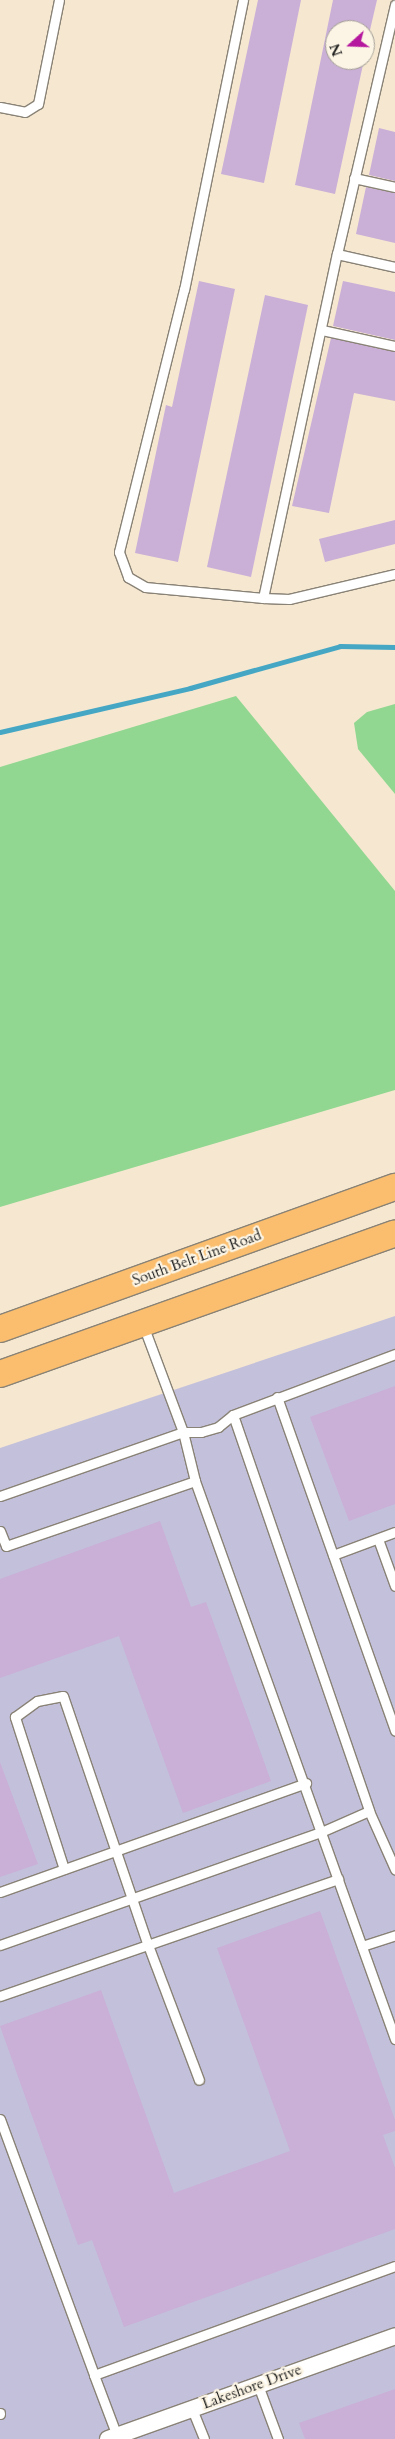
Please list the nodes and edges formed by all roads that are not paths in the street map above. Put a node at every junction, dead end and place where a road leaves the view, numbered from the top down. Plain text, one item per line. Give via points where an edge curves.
1 (59, 0) edge
2 (243, 0) edge
3 (395, 5) edge
4 (0, 107) edge
5 (354, 178) junction
6 (395, 187) edge
7 (336, 254) junction
8 (395, 267) edge
9 (322, 330) junction
10 (395, 346) edge
11 (395, 574) edge
12 (263, 598) junction
13 (395, 1187) edge
14 (395, 1233) edge
15 (129, 1283) junction
16 (142, 1322) junction
17 (0, 1329) edge
18 (395, 1354) edge
19 (0, 1374) edge
20 (277, 1397) junction
21 (233, 1415) junction
22 (183, 1432) junction
23 (195, 1481) junction
24 (0, 1496) edge
25 (0, 1531) edge
26 (395, 1532) edge
27 (378, 1538) junction
28 (3, 1547) edge
29 (332, 1555) junction
30 (395, 1586) edge
31 (395, 1731) edge
32 (306, 1783) junction
33 (369, 1810) junction
34 (321, 1832) junction
35 (117, 1850) junction
36 (395, 1869) edge
37 (64, 1870) junction
38 (338, 1879) junction
39 (0, 1892) edge
40 (134, 1898) junction
41 (395, 1934) edge
42 (0, 1945) edge
43 (148, 1945) junction
44 (362, 1946) junction
45 (0, 1996) edge
46 (395, 2039) edge
47 (199, 2080) dead end
48 (0, 2119) edge
49 (395, 2266) edge
50 (395, 2336) edge
51 (94, 2374) junction
52 (258, 2385) junction
53 (192, 2409) junction
54 (113, 2437) edge
55 (204, 2439) edge
56 (278, 2439) edge

1 - 4 lane via 38,104 25,112
2 - 12 lane via 184,289 119,552 128,577 145,587
3 - 5 lane
5 - 6 lane
5 - 7 lane
7 - 8 lane
7 - 9 lane
9 - 10 lane
9 - 12 lane
11 - 12 lane via 289,599
13 - 15 main road, South Belt Line Road
14 - 16 main road
15 - 16 main road
15 - 17 main road, South Belt Line Road
16 - 19 main road
16 - 22 lane
18 - 20 lane
20 - 21 lane
20 - 29 lane
21 - 22 lane via 218,1427 201,1432
21 - 33 lane
22 - 23 lane
22 - 24 lane
23 - 28 lane
23 - 32 lane
25 - 28 lane
26 - 27 lane
27 - 29 lane
27 - 30 lane
29 - 31 lane
32 - 34 lane
32 - 35 lane
33 - 34 lane
33 - 36 lane
34 - 38 lane
34 - 40 lane
35 - 37 lane
35 - 37 lane via 63,1696 37,1701 16,1718
35 - 40 lane
37 - 39 lane
38 - 43 lane
38 - 44 lane
40 - 42 lane
40 - 43 lane
41 - 44 lane
43 - 45 lane
43 - 47 lane
44 - 46 lane
48 - 51 lane
49 - 51 lane
50 - 52 street, Lakeshore Drive
51 - 54 lane
52 - 53 street, Lakeshore Drive
52 - 56 lane
53 - 54 street, Lakeshore Drive
53 - 55 lane

